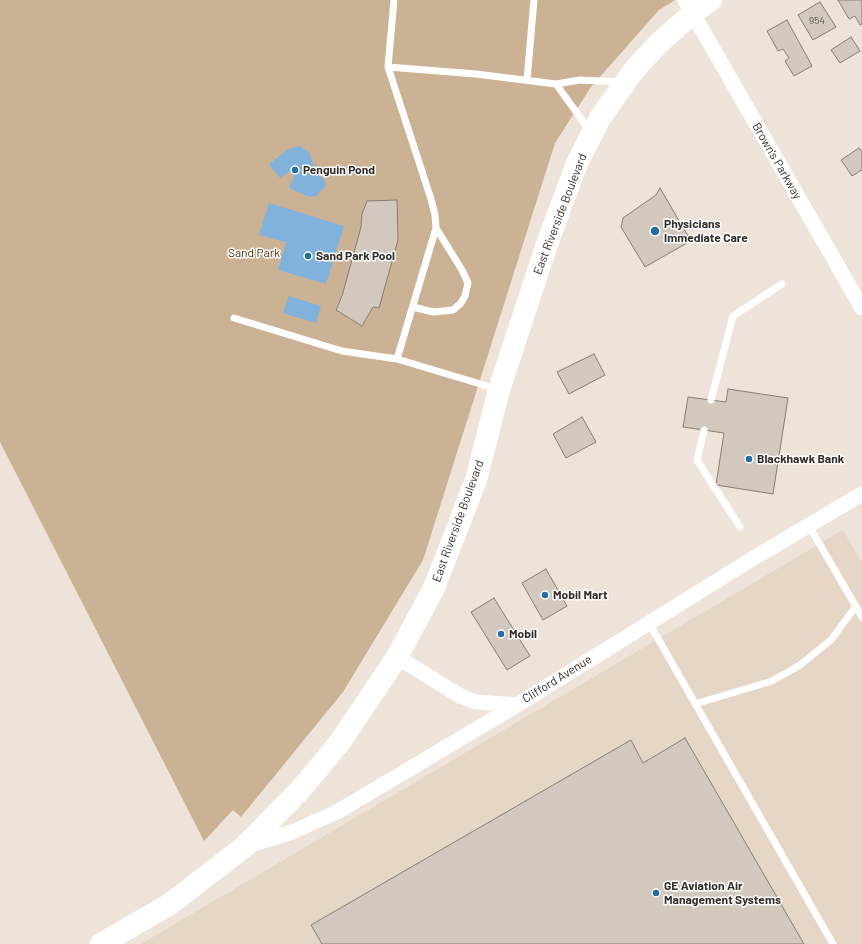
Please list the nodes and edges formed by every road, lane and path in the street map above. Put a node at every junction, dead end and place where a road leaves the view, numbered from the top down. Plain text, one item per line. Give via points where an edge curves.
1 (394, 0) edge
2 (534, 0) edge
3 (711, 0) edge
4 (689, 7) edge
5 (388, 67) junction
6 (527, 80) junction
7 (625, 82) junction
8 (556, 84) junction
9 (592, 134) junction
10 (436, 228) junction
11 (782, 284) dead end
12 (413, 307) junction
13 (862, 308) edge
14 (234, 318) dead end
15 (397, 359) junction
16 (499, 390) junction
17 (711, 400) dead end
18 (704, 430) dead end
19 (862, 494) edge
20 (809, 526) junction
21 (740, 527) dead end
22 (856, 606) junction
23 (862, 617) edge
24 (648, 623) junction
25 (397, 657) junction
26 (694, 704) junction
27 (517, 705) junction
28 (244, 847) junction
29 (101, 944) edge
30 (833, 944) edge

1 - 5 lane
2 - 6 lane
3 - 4 main road, East Riverside Boulevard
4 - 7 main road, East Riverside Boulevard
4 - 13 street, Brown's Parkway
5 - 6 lane
5 - 10 lane via 431,199
6 - 8 lane
7 - 8 lane via 580,80
7 - 9 main road, East Riverside Boulevard
8 - 9 lane
9 - 16 main road, East Riverside Boulevard via 578,162 547,244
10 - 12 lane
10 - 12 lane via 468,283 465,296 453,310 433,312
11 - 17 lane via 733,316
12 - 15 lane
14 - 15 lane via 342,351
15 - 16 lane
16 - 25 main road, East Riverside Boulevard via 476,480 460,524 434,588
18 - 21 lane via 697,460
19 - 20 street, Clifford Avenue
20 - 22 lane
20 - 24 street, Clifford Avenue
22 - 23 lane
22 - 26 lane via 831,640 800,665 772,681
24 - 26 lane
24 - 27 street, Clifford Avenue
25 - 27 street via 462,697 476,702
25 - 28 main road, East Riverside Boulevard via 340,742 302,788
26 - 30 lane
27 - 28 street, Clifford Avenue via 337,812 292,832
28 - 29 main road, East Riverside Boulevard via 170,904

